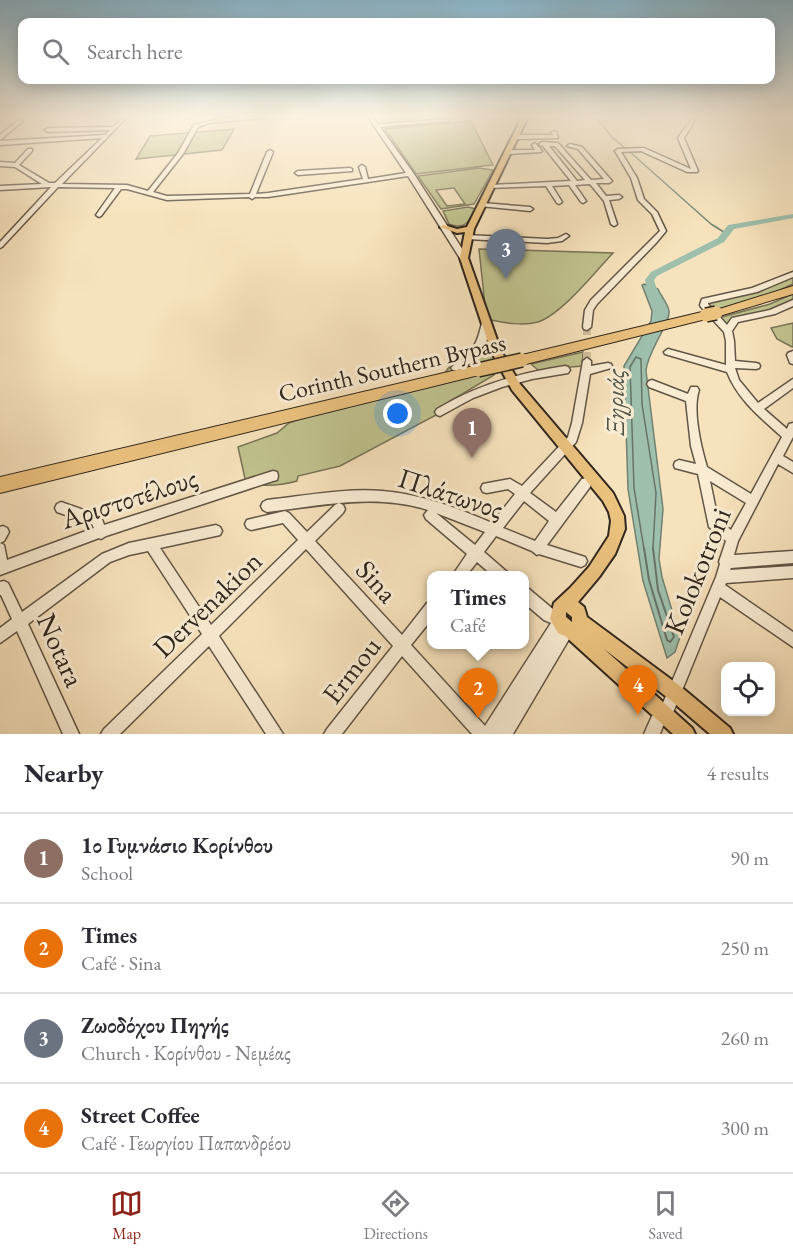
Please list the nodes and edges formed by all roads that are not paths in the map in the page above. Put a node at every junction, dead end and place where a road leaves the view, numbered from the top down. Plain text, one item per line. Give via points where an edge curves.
1 (29, 151) edge
2 (91, 151) edge
3 (182, 151) edge
4 (395, 151) edge
5 (531, 151) edge
6 (546, 151) edge
7 (563, 151) edge
8 (583, 151) edge
9 (618, 151) edge
10 (647, 151) edge
11 (687, 151) edge
12 (270, 152) dead end
13 (509, 152) joint
14 (348, 162) dead end
15 (0, 164) edge
16 (16, 165) junction
17 (362, 167) dead end
18 (350, 170) junction
19 (298, 174) dead end
20 (411, 174) junction
21 (366, 181) junction
22 (591, 182) junction
23 (352, 183) junction
24 (573, 183) junction
25 (548, 184) junction
26 (48, 185) junction
27 (58, 186) junction
28 (491, 186) junction
29 (119, 187) junction
30 (0, 188) edge
31 (194, 189) dead end
32 (149, 195) junction
33 (252, 196) junction
34 (619, 197) dead end
35 (605, 198) junction
36 (189, 199) junction
37 (583, 201) dead end
38 (559, 202) dead end
39 (471, 206) dead end
40 (481, 207) junction
41 (530, 209) dead end
42 (99, 215) dead end
43 (614, 224) dead end
44 (444, 226) junction
45 (468, 233) junction
46 (566, 236) dead end
47 (0, 246) edge
48 (464, 258) junction
49 (793, 274) edge
50 (793, 290) edge
51 (793, 303) edge
52 (486, 323) junction
53 (587, 327) tunnel mouth
54 (728, 331) junction
55 (668, 352) dead end
56 (793, 354) edge
57 (793, 361) edge
58 (608, 366) dead end
59 (756, 366) dead end
60 (731, 367) junction
61 (456, 368) dead end
62 (565, 370) dead end
63 (511, 379) junction
64 (793, 383) edge
65 (652, 384) dead end
66 (758, 408) junction
67 (440, 412) dead end
68 (790, 432) edge
69 (566, 444) junction
70 (776, 457) junction
71 (679, 465) dead end
72 (793, 468) edge
73 (703, 470) junction
74 (273, 476) dead end
75 (586, 483) dead end
76 (0, 485) edge
77 (487, 489) dead end
78 (523, 493) junction
79 (753, 501) junction
80 (267, 507) dead end
81 (62, 508) dead end
82 (339, 508) dead end
83 (430, 514) dead end
84 (557, 519) junction
85 (251, 524) dead end
86 (494, 530) junction
87 (216, 531) dead end
88 (101, 532) junction
89 (733, 539) junction
90 (307, 542) junction
91 (151, 545) junction
92 (0, 549) edge
93 (537, 549) junction
94 (476, 552) junction
95 (793, 557) edge
96 (581, 561) dead end
97 (725, 562) junction
98 (1, 568) edge
99 (462, 571) edge
100 (497, 571) edge
101 (793, 572) edge
102 (720, 582) junction
103 (2, 588) edge
104 (529, 598) edge
105 (427, 615) edge
106 (568, 620) junction
107 (20, 621) junction
108 (0, 636) edge
109 (210, 637) junction
110 (793, 640) edge
111 (402, 646) junction
112 (674, 692) junction
113 (665, 715) junction
114 (71, 734) edge
115 (110, 734) edge
116 (274, 734) edge
117 (332, 734) edge
118 (482, 734) edge
119 (489, 734) edge
120 (504, 734) edge
121 (652, 734) edge
122 (686, 734) edge
123 (724, 734) edge

1 - 16 street
2 - 27 street
3 - 32 street
4 - 20 street
5 - 13 street
6 - 24 street
7 - 22 street
8 - 22 street via 609,181
9 - 53 street via 632,173 641,200 655,213 663,231 594,302
10 - 11 street via 695,171
12 - 33 street
13 - 28 main road
14 - 18 street
15 - 16 street
16 - 26 street
17 - 21 street
18 - 19 street
18 - 23 street
20 - 21 street
20 - 44 street
21 - 23 street
22 - 24 street
22 - 35 street
23 - 33 street
24 - 25 street
24 - 37 street
25 - 28 street
25 - 38 street
26 - 27 street
26 - 30 street
27 - 29 street
27 - 47 street
28 - 40 main road
29 - 32 street
29 - 42 street
31 - 36 street
32 - 36 street
33 - 36 street
34 - 35 street
35 - 43 street
39 - 40 street
40 - 41 street
40 - 45 main road
44 - 45 main road
44 - 48 street
45 - 46 street via 547,241
45 - 48 main road
48 - 52 main road
49 - 54 street via 754,290 705,301 707,310
50 - 76 highway, Corinth Southern Bypass, bridge via 684,321
51 - 54 street via 735,320
52 - 61 street via 481,344
52 - 63 main road
54 - 60 street
55 - 60 street
56 - 57 street
58 - 69 street via 586,366 577,423
59 - 60 street
60 - 66 street via 734,379
62 - 63 street
63 - 67 street
63 - 69 main road
64 - 66 street
65 - 73 street via 693,394 696,446
66 - 68 street
68 - 70 street, Kolokotroni
69 - 78 street
69 - 106 main road via 608,497 617,518 616,535 584,583
70 - 72 street
70 - 79 street, Kolokotroni
71 - 73 street
73 - 79 street
73 - 89 street via 713,524
74 - 88 street, Αριστοτέλους
75 - 84 street
77 - 78 street via 510,483
78 - 84 street
78 - 86 street
79 - 89 street, Kolokotroni
80 - 86 street, Πλάτωνος via 339,495 402,498
81 - 88 street via 97,520
82 - 90 street, Dervenakion
83 - 94 street
84 - 93 street
85 - 90 street, Sina via 285,517
86 - 93 street, Πλάτωνος
86 - 94 street
87 - 91 street
88 - 98 street, Αριστοτέλους
89 - 97 street, Kolokotroni
90 - 109 street, Dervenakion
90 - 111 street, Sina
91 - 107 street via 106,558
91 - 109 street
92 - 98 street
93 - 96 street, Πλάτωνος
94 - 99 street
94 - 100 street
95 - 97 street
97 - 102 street, Kolokotroni
101 - 102 street
102 - 110 street
102 - 112 street, Kolokotroni
103 - 107 street, Notara
104 - 106 street via 549,615
105 - 111 street, Ermou
106 - 112 main road
106 - 113 main road
106 - 119 street
106 - 120 street
107 - 108 street
107 - 114 street, Notara
109 - 115 street, Dervenakion
109 - 116 street
111 - 117 street, Ermou
111 - 118 street, Sina
112 - 113 street, Kolokotroni
112 - 123 main road
113 - 121 street, Kolokotroni via 657,721
113 - 122 main road

